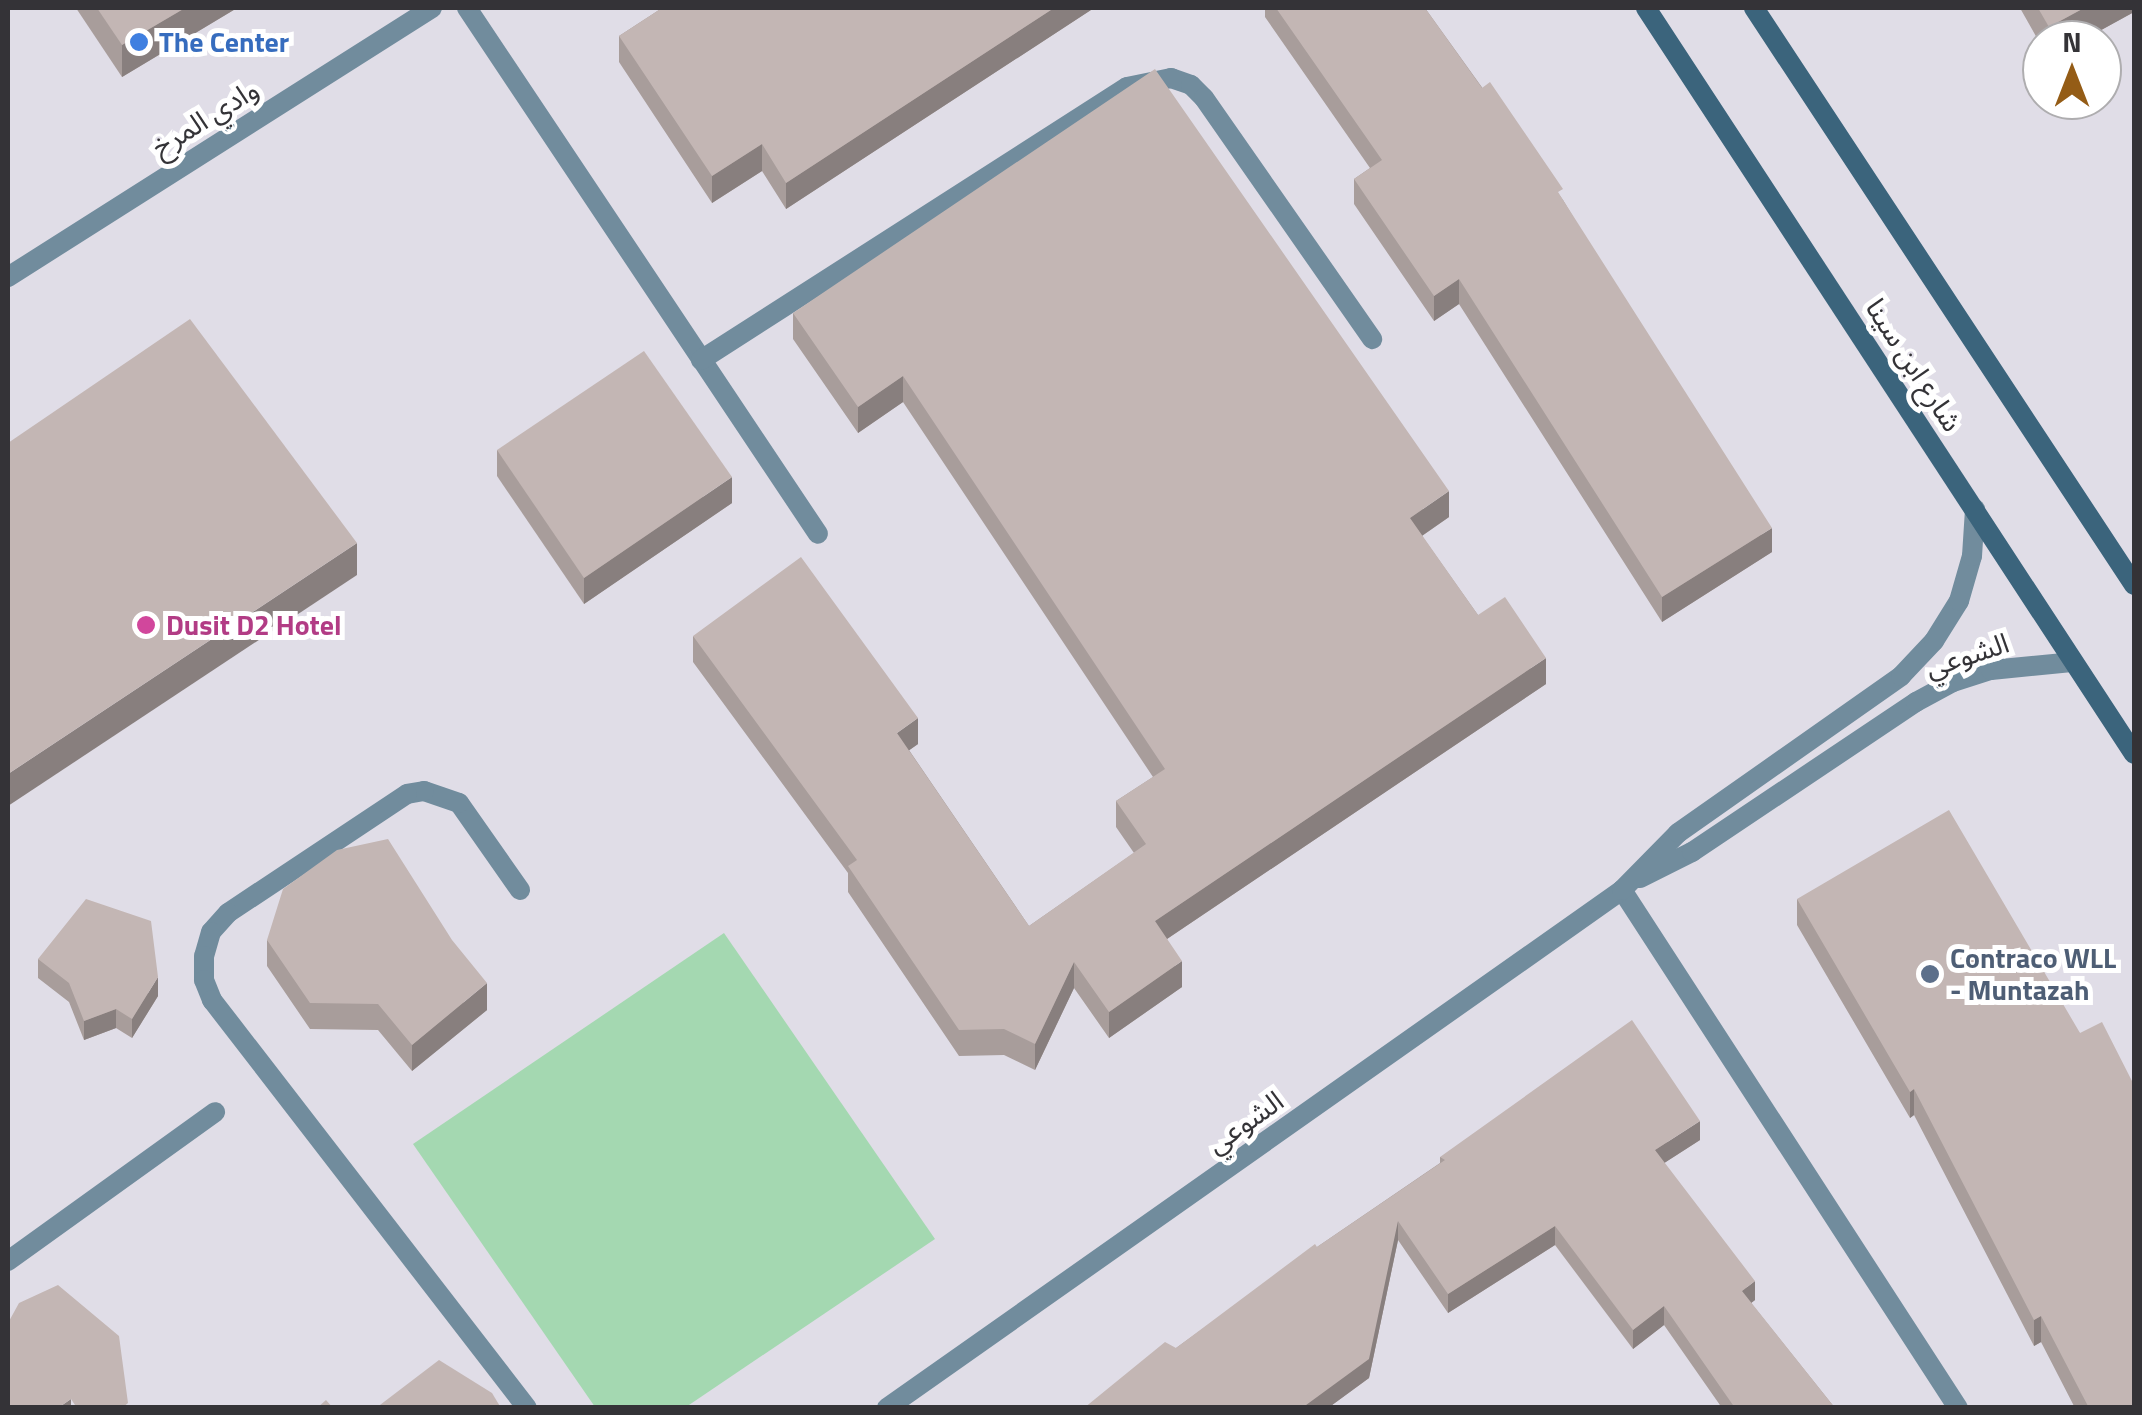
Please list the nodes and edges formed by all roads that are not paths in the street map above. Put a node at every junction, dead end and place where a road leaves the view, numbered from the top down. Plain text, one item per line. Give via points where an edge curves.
1 (432, 8) edge
2 (468, 8) edge
3 (1646, 8) edge
4 (1754, 8) edge
5 (8, 277) edge
6 (1372, 339) dead end
7 (702, 360) junction
8 (1975, 509) junction
9 (818, 534) dead end
10 (2134, 585) edge
11 (2072, 662) junction
12 (2134, 754) edge
13 (1628, 885) junction
14 (520, 890) dead end
15 (215, 1112) dead end
16 (8, 1261) edge
17 (527, 1408) edge
18 (887, 1408) edge
19 (1958, 1408) edge

1 - 5 street, وادي المرخ
2 - 7 street
3 - 8 street, شارع ابن سينا
4 - 10 street
6 - 7 street via 1204,98 1171,78 1128,88
7 - 9 street
8 - 11 street, شارع ابن سينا
8 - 13 street, الشوعي via 1972,556 1959,602 1934,642 1901,676 1678,833
11 - 12 street, شارع ابن سينا
11 - 13 street, الشوعي via 2004,668 1952,682 1692,852
13 - 18 street, الشوعي
13 - 19 street
14 - 17 street via 459,803 424,791 407,794 228,913 211,932 204,980 212,1000
15 - 16 street

